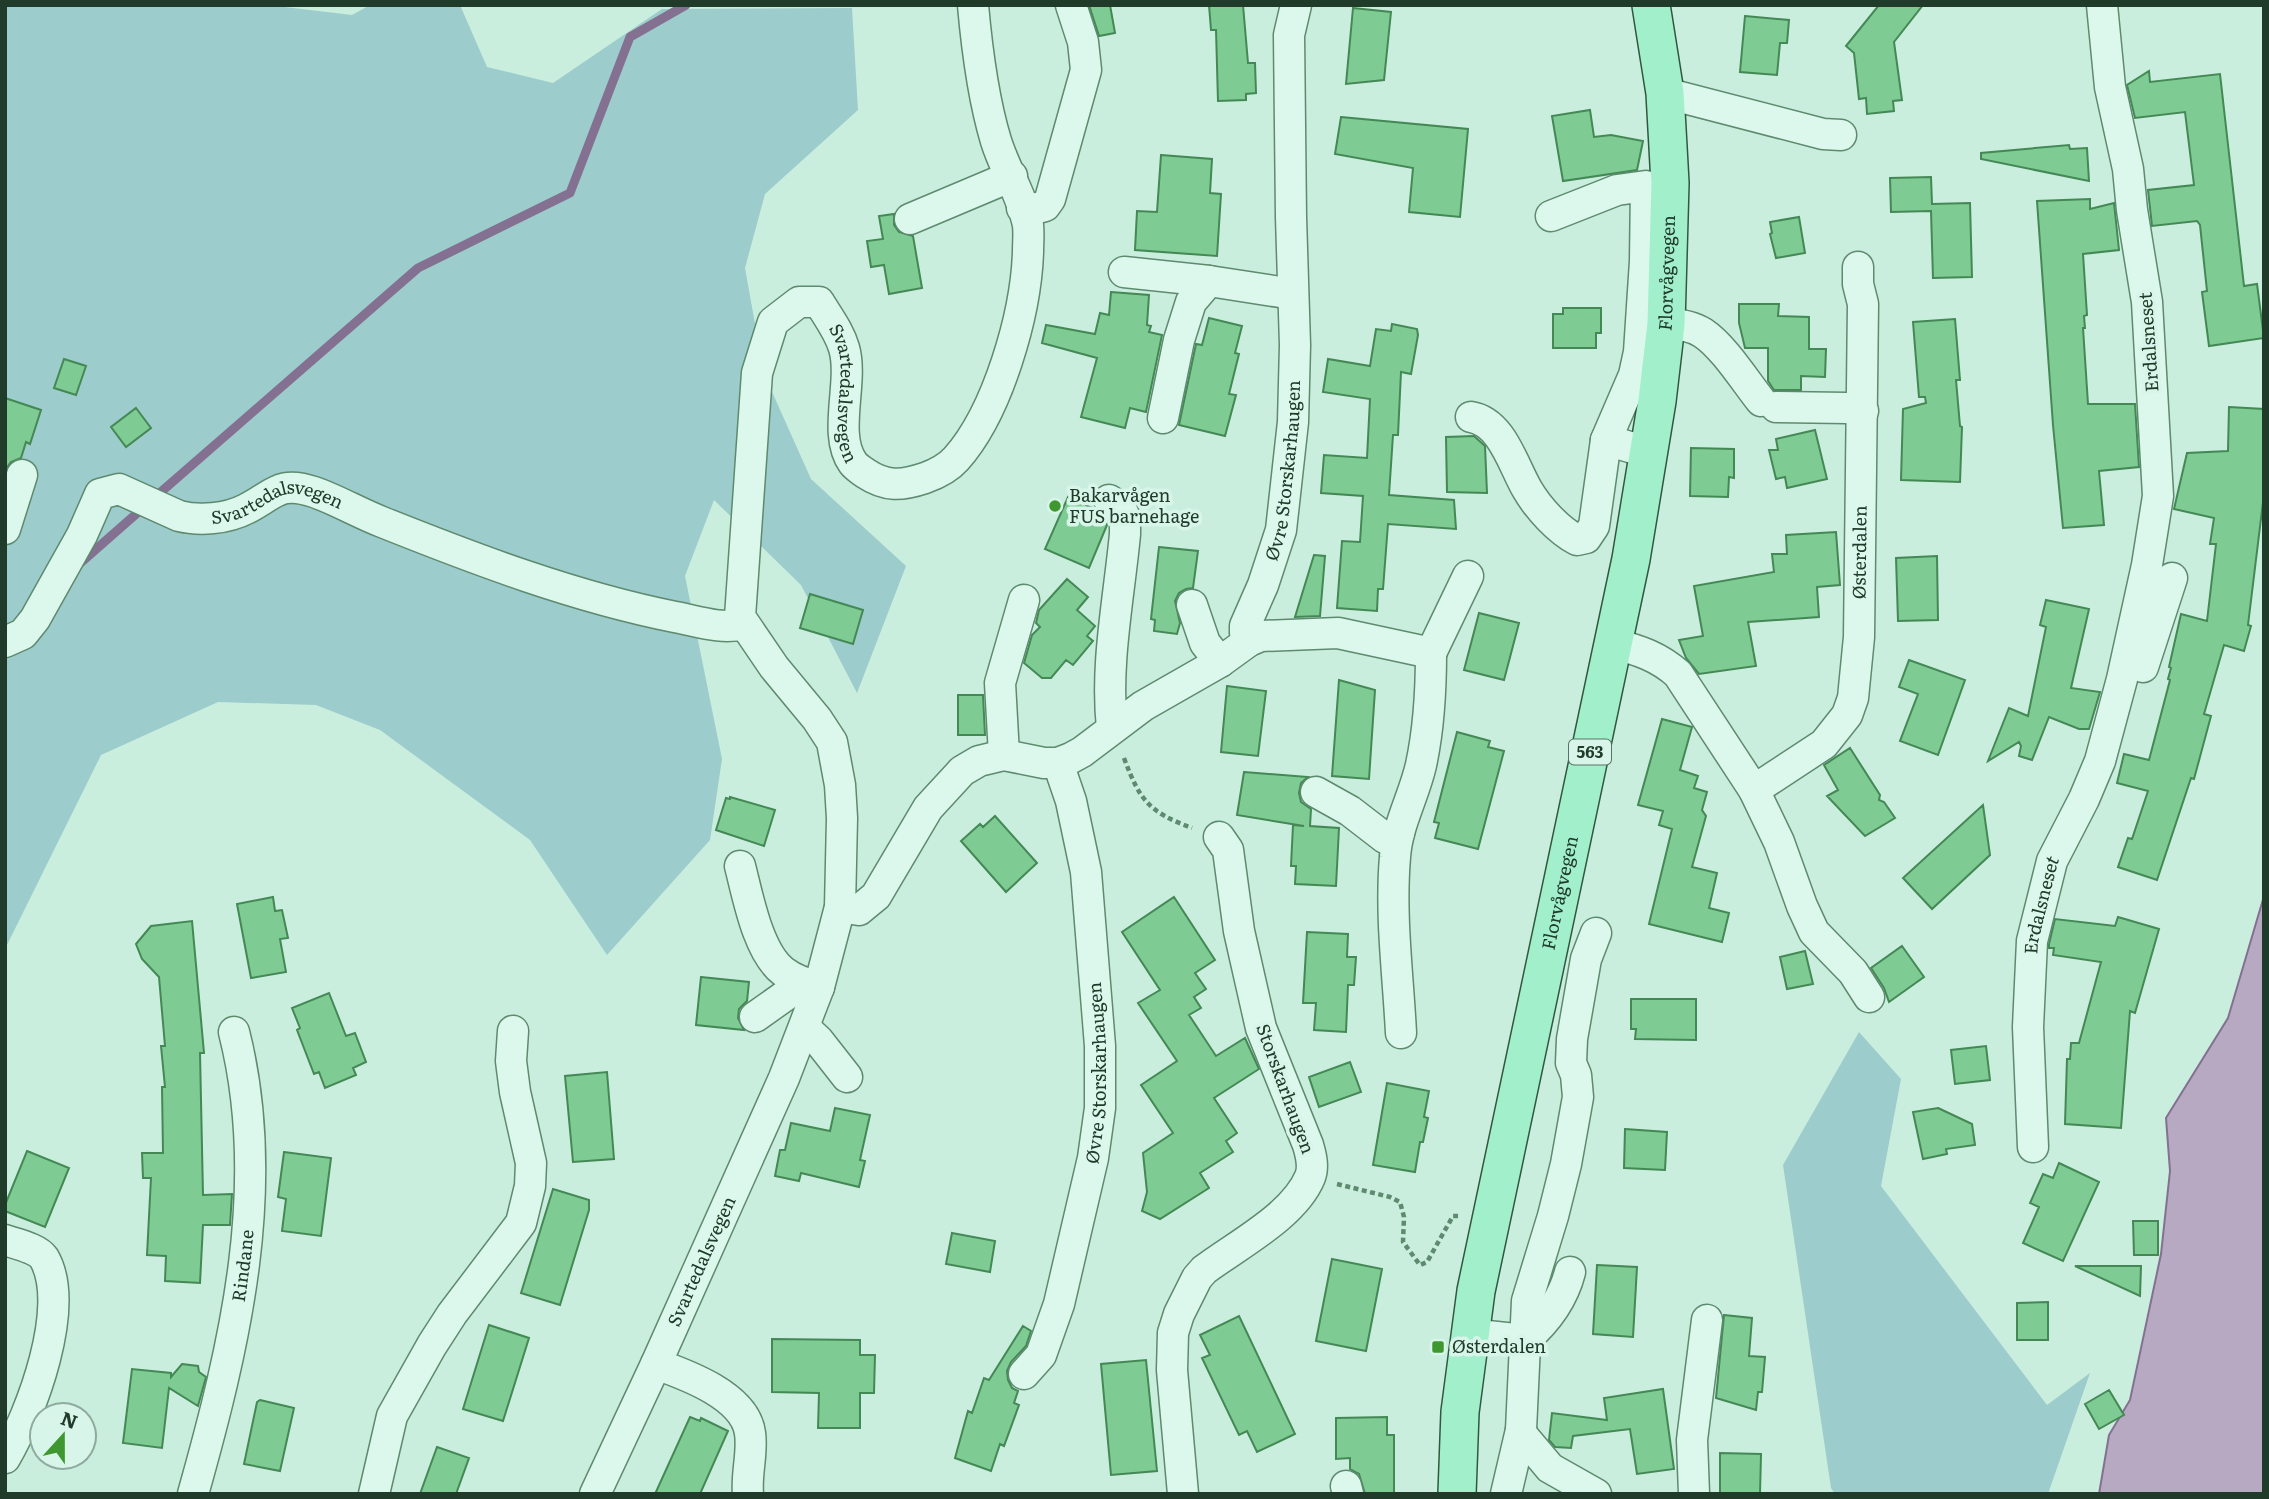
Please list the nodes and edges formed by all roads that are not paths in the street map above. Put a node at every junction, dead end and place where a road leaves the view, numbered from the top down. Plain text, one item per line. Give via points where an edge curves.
1 (973, 5) edge
2 (1072, 5) edge
3 (1296, 5) edge
4 (1651, 5) edge
5 (2102, 5) edge
6 (1665, 93) junction
7 (1841, 135) dead end
8 (1012, 176) junction
9 (1022, 208) junction
10 (1551, 215) dead end
11 (910, 219) dead end
12 (1858, 267) dead end
13 (1124, 272) dead end
14 (1209, 281) junction
15 (1293, 294) junction
16 (1666, 324) junction
17 (1863, 411) junction
18 (1471, 417) dead end
19 (1163, 418) dead end
20 (1606, 440) junction
21 (1650, 453) junction
22 (22, 475) dead end
23 (1109, 500) dead end
24 (5, 529) edge
25 (1468, 576) dead end
26 (2172, 578) dead end
27 (1024, 600) dead end
28 (1192, 605) dead end
29 (743, 624) junction
30 (1249, 641) junction
31 (5, 642) edge
32 (1614, 644) junction
33 (1431, 653) junction
34 (1220, 662) junction
35 (2122, 679) junction
36 (1112, 728) junction
37 (1004, 755) junction
38 (1058, 763) junction
39 (1754, 790) junction
40 (1316, 792) dead end
41 (1399, 833) junction
42 (1219, 837) road end
43 (740, 866) dead end
44 (840, 907) junction
45 (1596, 933) dead end
46 (811, 985) junction
47 (1869, 997) dead end
48 (755, 1017) dead end
49 (805, 1028) junction
50 (513, 1031) dead end
51 (234, 1032) dead end
52 (1401, 1033) dead end
53 (847, 1077) dead end
54 (2033, 1147) dead end
55 (5, 1240) edge
56 (1570, 1272) dead end
57 (1707, 1320) dead end
58 (1469, 1334) junction
59 (1525, 1340) junction
60 (656, 1364) junction
61 (1024, 1374) dead end
62 (1521, 1430) junction
63 (5, 1458) edge
64 (1550, 1468) junction
65 (193, 1494) edge
66 (374, 1494) edge
67 (595, 1494) edge
68 (748, 1494) edge
69 (1183, 1494) edge
70 (1457, 1494) edge
71 (1506, 1494) edge
72 (1569, 1494) edge
73 (1596, 1494) edge
74 (1694, 1494) edge

1 - 8 street, Svartedalsvegen via 995,139
2 - 9 street via 1086,70 1049,199 1045,206
3 - 15 street, Øvre Storskarhaugen via 1289,36
4 - 6 main road, Florvågvegen / 563
5 - 35 street, Erdalsneset via 2110,87 2146,289 2159,478 2147,565
6 - 7 street
6 - 16 main road, Florvågvegen / 563 via 1670,183
8 - 9 street, Svartedalsvegen
8 - 11 street
9 - 29 street, Svartedalsvegen via 1028,227 1027,273 1010,351 969,443 954,462 937,473 897,485 876,480 854,465 844,438 848,372 837,330 819,302 799,302 773,321 754,389
10 - 20 street, Florvågvegen via 1617,190 1646,186 1639,352
12 - 17 street, Østerdalen via 1863,304
13 - 14 street
14 - 15 street
14 - 19 street via 1191,302
15 - 30 street, Øvre Storskarhaugen via 1293,422 1284,510 1273,557 1245,626
16 - 17 street via 1704,334 1768,404
16 - 21 main road, Florvågvegen / 563
17 - 39 street, Østerdalen via 1859,637 1853,698 1847,715 1824,744
18 - 20 street, Florvågvegen via 1491,425 1529,492 1564,533 1577,540 1586,538 1594,526
20 - 21 street
21 - 32 main road, Florvågvegen / 563
22 - 24 street
23 - 36 street via 1121,507 1125,517 1110,669
25 - 33 street
26 - 35 street via 2141,671
27 - 37 street via 1000,683
28 - 34 street via 1205,643
29 - 31 street, Svartedalsvegen via 710,624 570,591 292,486 276,489 228,516 189,519 119,489 100,494 35,619 23,634
29 - 44 street, Svartedalsvegen via 832,742 842,818
30 - 33 street via 1272,635 1338,633
30 - 34 street
32 - 39 street via 1663,661 1678,674
32 - 58 main road, Florvågvegen / 563
33 - 41 street via 1431,699 1421,765
34 - 36 street
35 - 54 street, Erdalsneset via 2100,761 2052,861 2032,941 2028,1027
36 - 38 street via 1082,752
37 - 38 street
37 - 44 street via 979,761 944,788 870,904 859,910
38 - 61 street, Øvre Storskarhaugen via 1086,872 1100,1046 1100,1108 1059,1304 1041,1354
39 - 47 street via 1814,932 1837,953
40 - 41 street via 1385,838
41 - 52 street via 1394,944
42 - 69 street, Storskarhaugen via 1227,850 1239,932 1261,1028 1312,1164 1310,1177 1285,1214 1197,1278 1179,1314 1173,1333 1172,1370
43 - 46 street via 761,942 782,971
44 - 46 street, Svartedalsvegen
45 - 59 street via 1586,959 1570,1052 1578,1097 1553,1216 1527,1301
46 - 48 street
46 - 49 street, Svartedalsvegen
49 - 53 street
49 - 60 street, Svartedalsvegen
50 - 66 street via 515,1092 531,1163 521,1223 452,1314 392,1416
51 - 65 street, Rindane via 250,1113 250,1209 244,1276 218,1406
55 - 63 street via 44,1258 54,1319 32,1399
56 - 59 street via 1545,1320
57 - 74 street via 1692,1440
58 - 59 street
58 - 70 main road, Florvågvegen / 563
59 - 62 street
60 - 67 street, Svartedalsvegen
60 - 68 street via 716,1391 739,1408 746,1418 751,1445
62 - 64 street
62 - 71 street
64 - 72 street via 1552,1481
64 - 73 street

